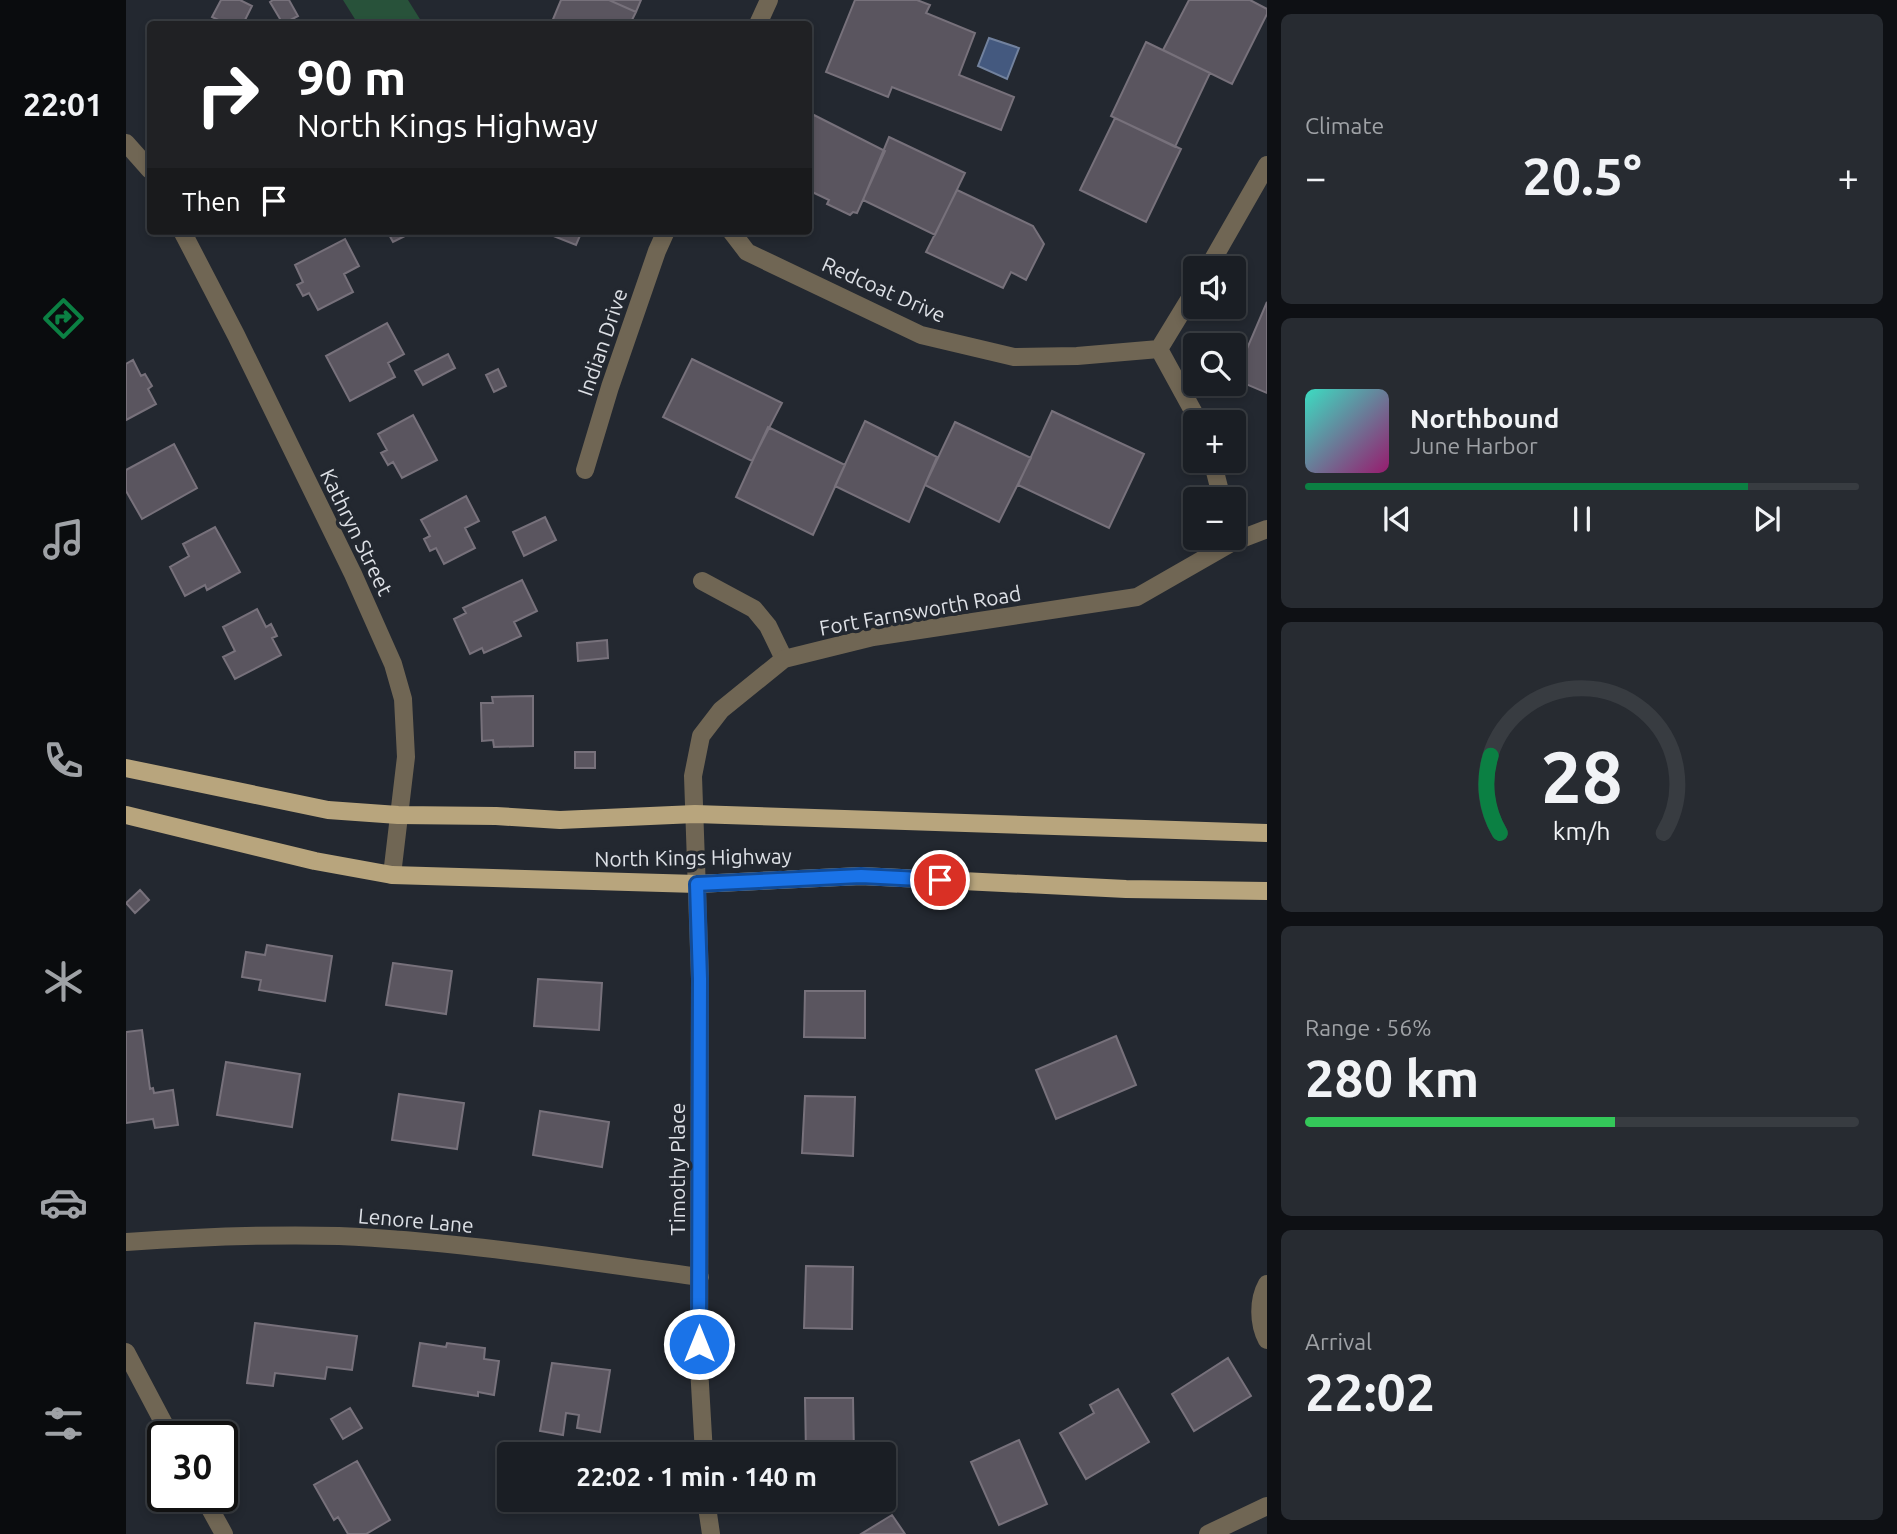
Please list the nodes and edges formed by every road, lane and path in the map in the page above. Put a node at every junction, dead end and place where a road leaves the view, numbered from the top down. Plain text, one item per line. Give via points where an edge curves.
1 (769, 0) edge
2 (759, 21) edge
3 (126, 143) edge
4 (1267, 165) edge
5 (147, 167) edge
6 (184, 235) edge
7 (664, 235) edge
8 (734, 235) edge
9 (1215, 256) edge
10 (1183, 310) edge
11 (1159, 349) junction
12 (1192, 410) edge
13 (585, 470) dead end
14 (1267, 529) edge
15 (1246, 536) edge
16 (1215, 550) edge
17 (702, 581) dead end
18 (784, 660) junction
19 (126, 768) edge
20 (695, 814) junction
21 (126, 815) edge
22 (398, 815) junction
23 (1267, 833) edge
24 (392, 875) junction
25 (697, 884) junction
26 (1267, 891) edge
27 (126, 1242) edge
28 (699, 1278) junction
29 (1267, 1284) edge
30 (1267, 1340) edge
31 (126, 1352) edge
32 (162, 1421) edge
33 (703, 1442) edge
34 (1267, 1506) edge
35 (212, 1512) edge
36 (708, 1512) edge
37 (224, 1534) edge
38 (711, 1534) edge
39 (1208, 1534) edge

1 - 2 street
3 - 5 street
4 - 9 street
6 - 22 street, Kathryn Street via 341,549 393,664 403,699 406,757
7 - 13 street, Indian Drive
8 - 11 street, Redcoat Drive via 747,252 921,335 1014,357
10 - 11 street
11 - 12 street
14 - 15 street, Fort Farnsworth Road
16 - 18 street, Fort Farnsworth Road via 1136,597 873,637
17 - 18 street via 754,609
18 - 20 street, Fort Farnsworth Road via 721,710 701,736 693,776
19 - 22 main road, North Kings Highway via 328,810
20 - 22 main road, North Kings Highway via 560,820
20 - 23 main road, North Kings Highway
20 - 25 street, Fort Farnsworth Road
21 - 24 main road, North Kings Highway
22 - 24 street, Kathryn Street
24 - 25 main road, North Kings Highway
25 - 26 main road, North Kings Highway via 861,876
25 - 28 street, Timothy Place
27 - 28 street, Lenore Lane via 339,1236 461,1245
28 - 33 street, Timothy Place
29 - 30 street via 1260,1313
31 - 32 street
34 - 39 street
35 - 37 street
36 - 38 street

